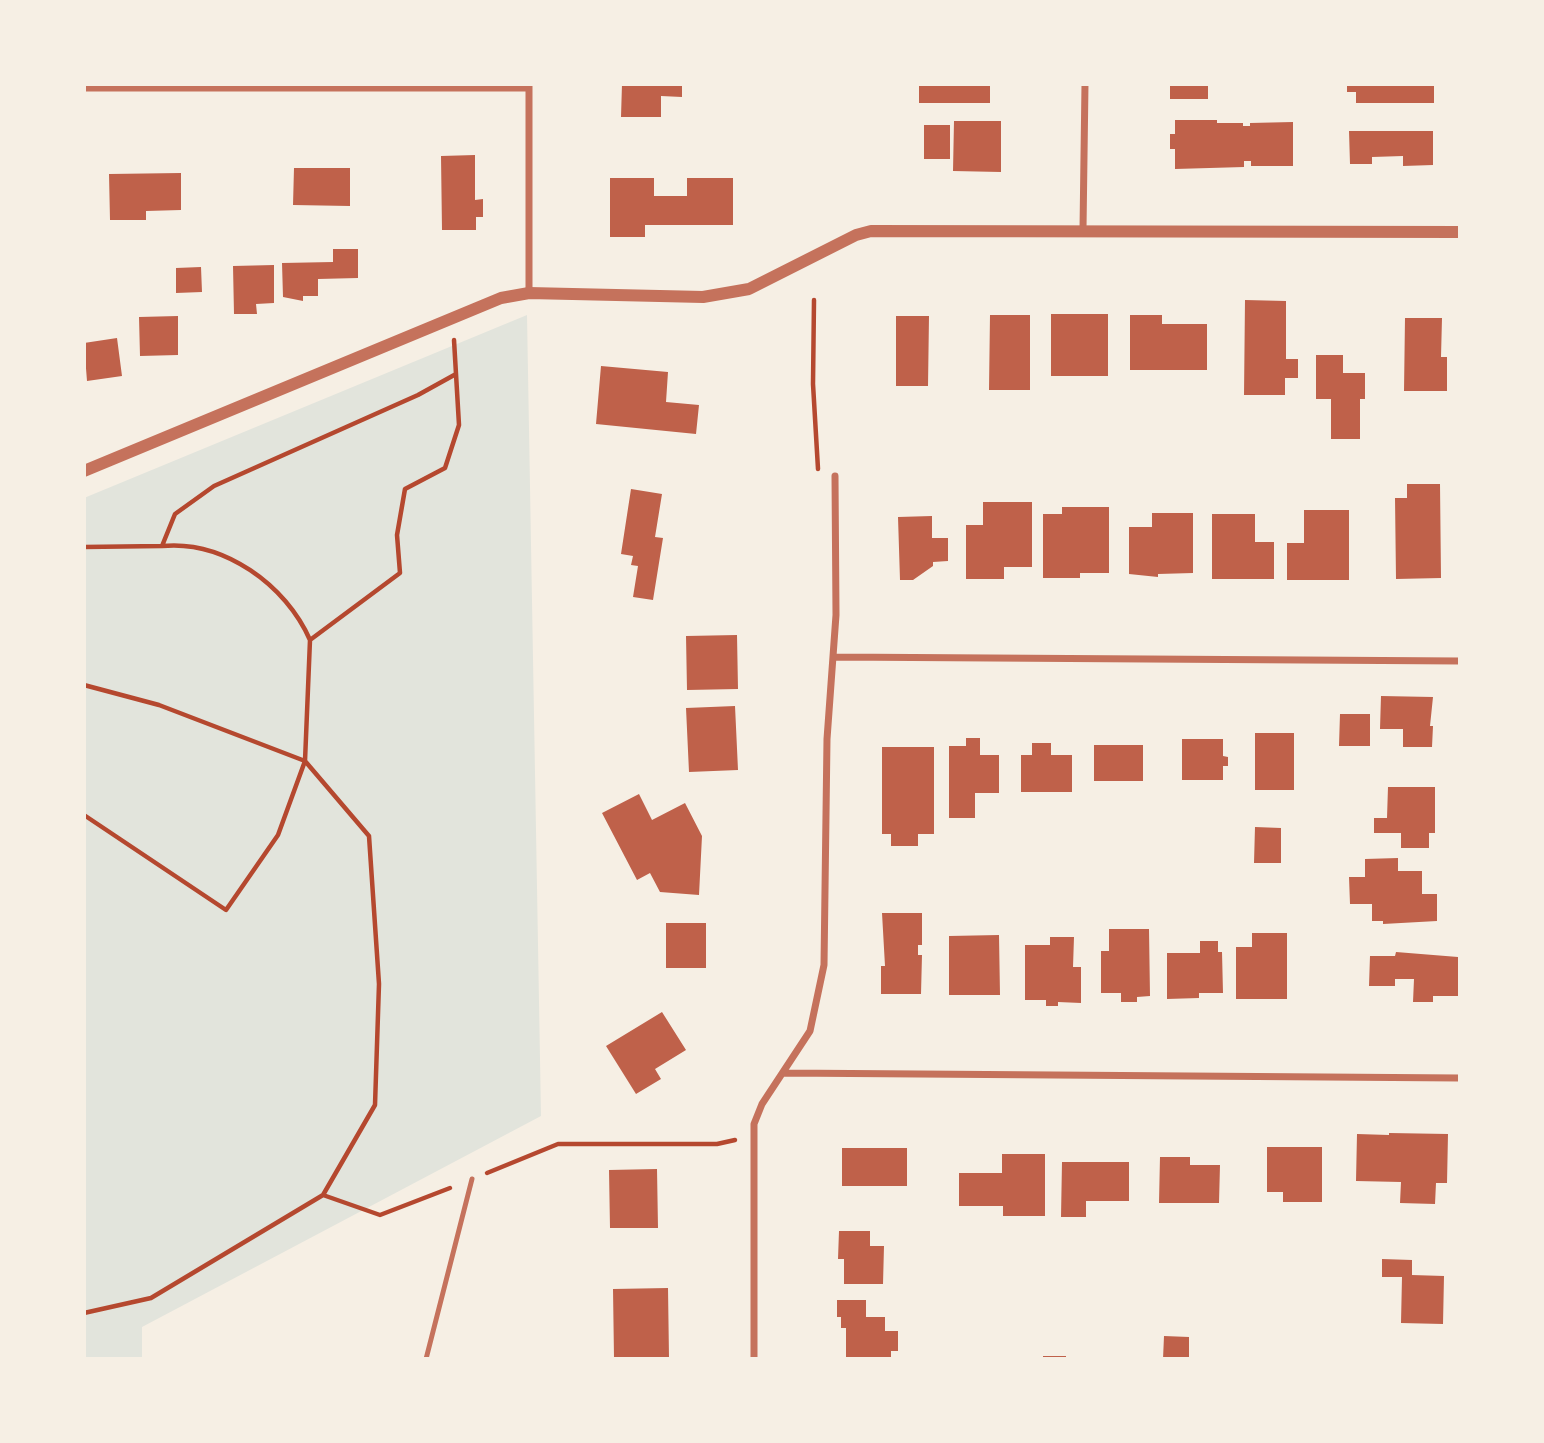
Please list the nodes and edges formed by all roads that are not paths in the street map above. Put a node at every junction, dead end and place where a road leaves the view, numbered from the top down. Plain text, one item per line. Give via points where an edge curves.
1 (1085, 84) edge
2 (529, 86) edge
3 (84, 88) edge
4 (1083, 229) junction
5 (1460, 232) edge
6 (529, 293) junction
7 (84, 471) edge
8 (835, 475) road end
9 (834, 657) junction
10 (1460, 661) edge
11 (783, 1073) junction
12 (1460, 1079) edge
13 (472, 1179) road end
14 (426, 1359) edge
15 (754, 1359) edge

1 - 4 street
2 - 3 street
2 - 6 street
4 - 5 street
4 - 6 street via 871,231 749,289 703,296
6 - 7 street via 501,298 453,317
8 - 9 street
9 - 10 street
9 - 11 street via 827,739 824,965 810,1031
11 - 12 street
11 - 15 street via 754,1124
13 - 14 lane

